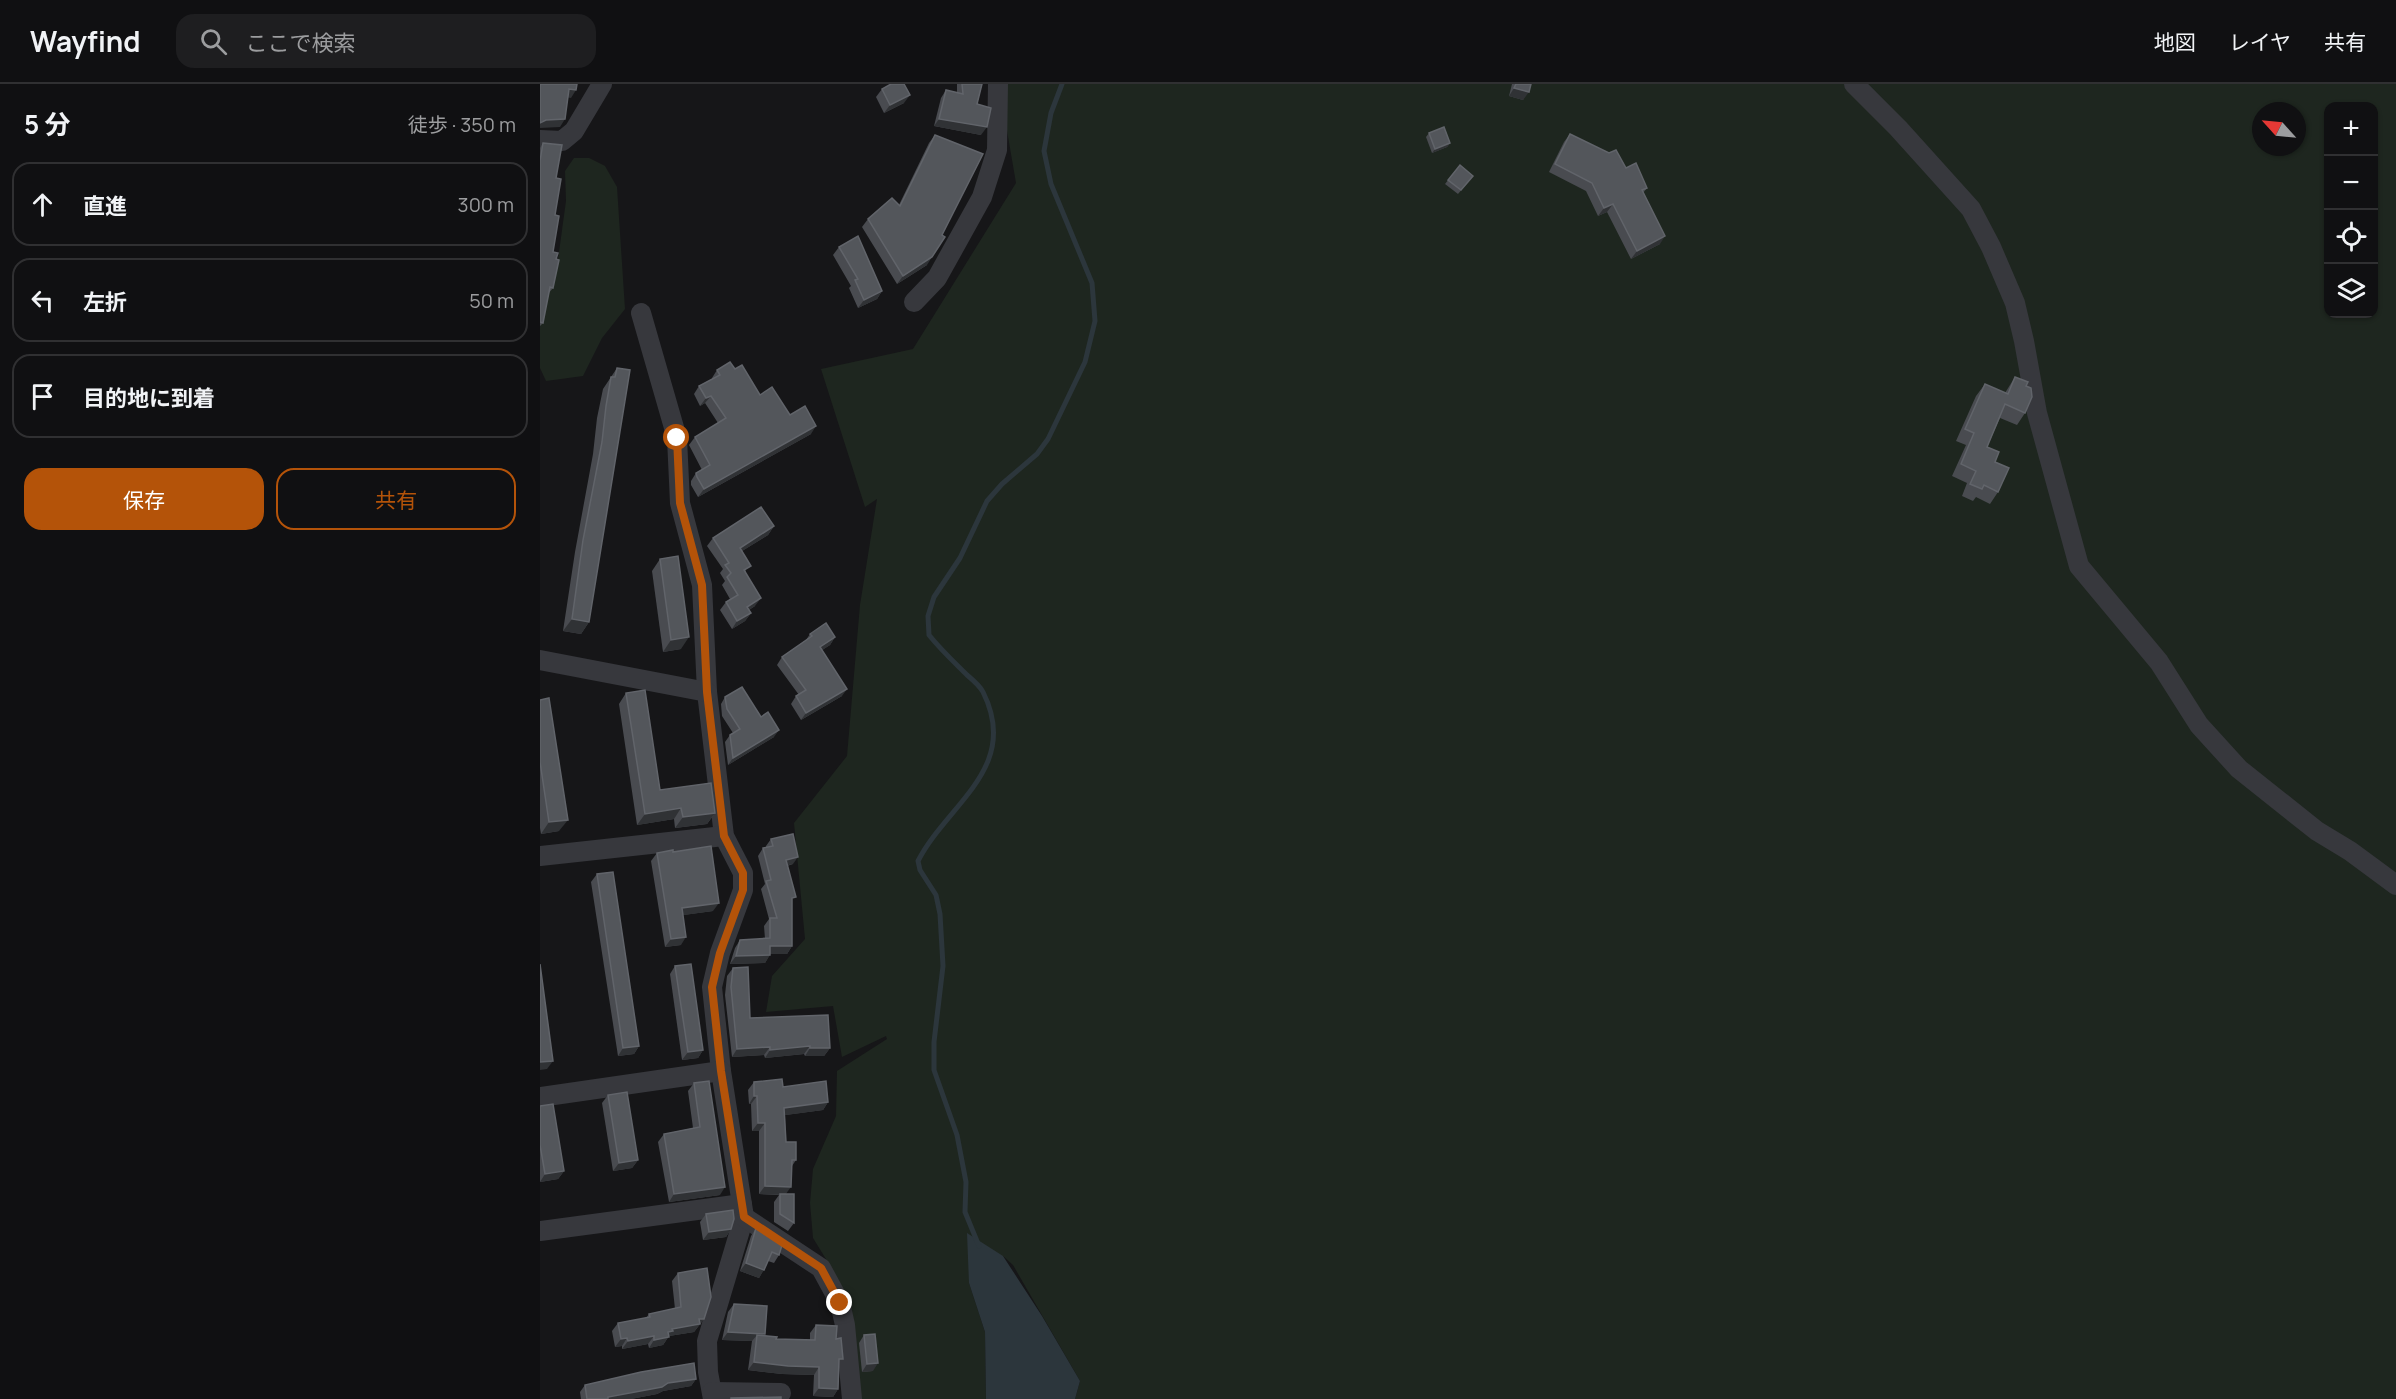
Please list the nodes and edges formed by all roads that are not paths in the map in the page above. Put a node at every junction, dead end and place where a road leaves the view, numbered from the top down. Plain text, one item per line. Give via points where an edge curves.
1 (602, 84) edge
2 (998, 84) edge
3 (1854, 84) edge
4 (540, 140) edge
5 (914, 302) dead end
6 (641, 313) dead end
7 (540, 660) edge
8 (707, 692) junction
9 (724, 836) junction
10 (540, 856) edge
11 (2396, 885) edge
12 (721, 1071) junction
13 (540, 1097) edge
14 (743, 1210) junction
15 (540, 1231) edge
16 (781, 1393) dead end
17 (713, 1395) edge
18 (852, 1399) edge

1 - 4 street via 574,131 562,141
2 - 5 street via 997,150 982,197 937,278
3 - 11 street via 1971,209 1991,247 2015,303 2037,413 2079,566 2159,662 2199,725 2239,769 2317,831
6 - 8 street via 677,438 680,503 702,585
7 - 8 street
8 - 9 street
9 - 10 street
9 - 12 street via 743,873 743,890 712,987
12 - 13 street
12 - 14 street
14 - 15 street
14 - 17 street via 708,1341
14 - 18 street via 821,1268 840,1303
16 - 17 street

